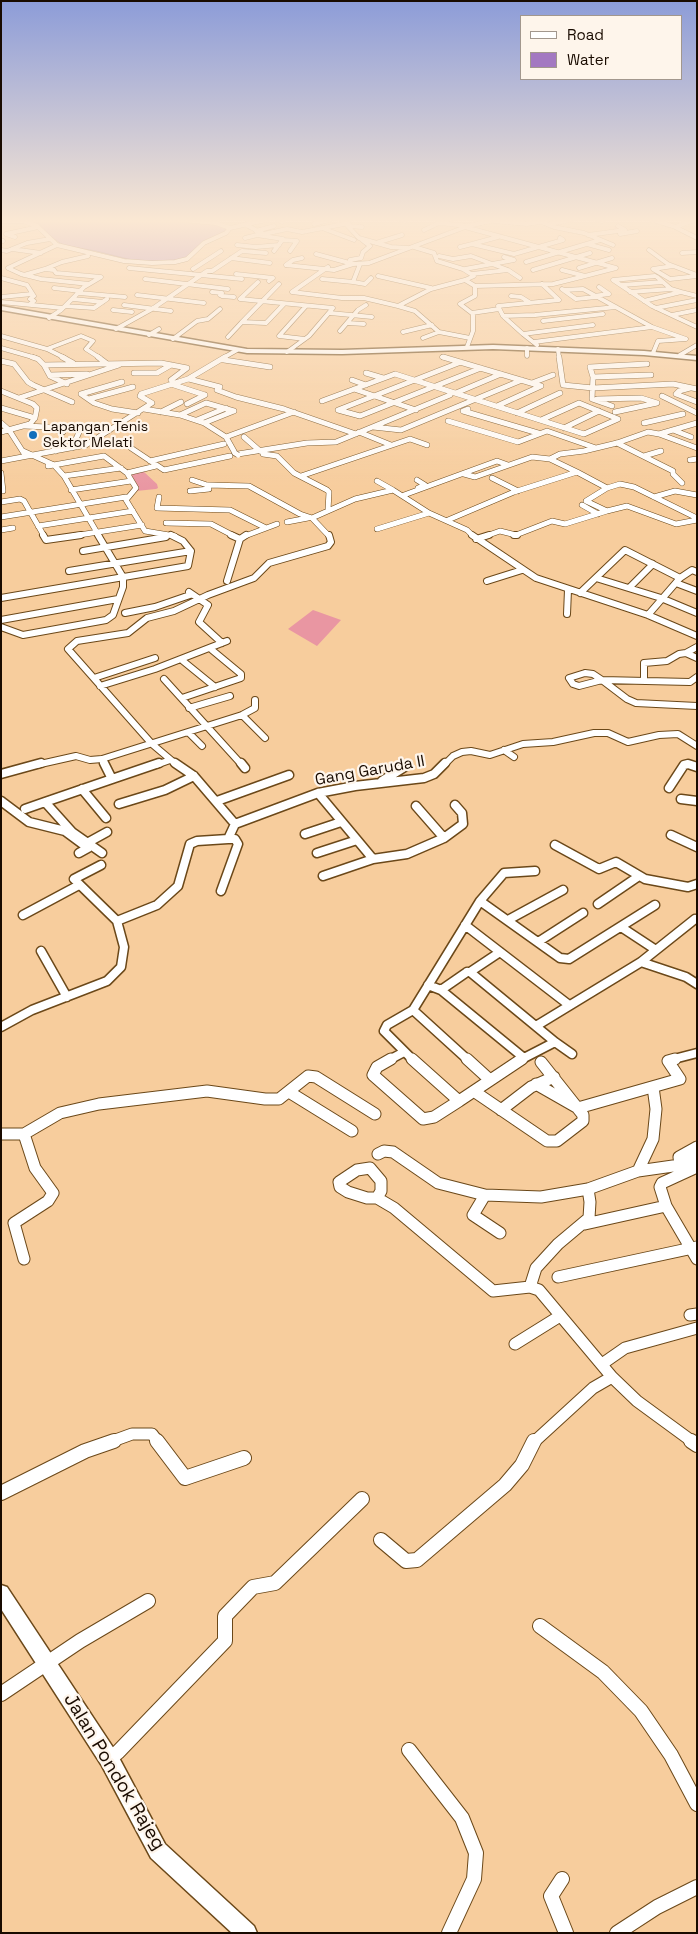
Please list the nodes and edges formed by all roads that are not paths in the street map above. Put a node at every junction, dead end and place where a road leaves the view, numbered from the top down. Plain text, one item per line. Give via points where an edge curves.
1 (12, 310) edge
2 (60, 310) edge
3 (75, 310) edge
4 (115, 310) edge
5 (150, 310) edge
6 (164, 310) edge
7 (218, 310) edge
8 (253, 310) edge
9 (278, 310) edge
10 (302, 310) edge
11 (332, 310) edge
12 (360, 310) edge
13 (410, 310) edge
14 (469, 310) edge
15 (484, 310) edge
16 (500, 310) edge
17 (584, 310) edge
18 (623, 310) edge
19 (661, 310) edge
20 (696, 310) edge
21 (171, 311) dead end
22 (472, 312) junction
23 (626, 312) junction
24 (90, 313) dead end
25 (330, 313) junction
26 (143, 314) junction
27 (354, 315) junction
28 (535, 315) junction
29 (672, 315) junction
30 (372, 316) dead end
31 (504, 316) junction
32 (49, 318) junction
33 (697, 319) edge
34 (543, 321) junction
35 (685, 321) junction
36 (242, 322) junction
37 (348, 323) junction
38 (364, 324) dead end
39 (548, 325) junction
40 (432, 326) junction
41 (652, 327) junction
42 (671, 327) dead end
43 (697, 327) edge
44 (286, 328) joint
45 (116, 329) junction
46 (159, 329) dead end
47 (555, 330) junction
48 (340, 331) dead end
49 (663, 331) junction
50 (403, 332) dead end
51 (439, 332) junction
52 (523, 334) junction
53 (149, 335) junction
54 (1, 336) edge
55 (228, 337) dead end
56 (423, 338) dead end
57 (470, 338) junction
58 (173, 339) junction
59 (305, 339) junction
60 (534, 342) junction
61 (697, 345) edge
62 (467, 347) junction
63 (1, 348) edge
64 (527, 348) junction
65 (540, 348) junction
66 (47, 349) junction
67 (558, 349) junction
68 (237, 350) junction
69 (287, 352) junction
70 (653, 353) junction
71 (680, 355) junction
72 (442, 356) dead end
73 (527, 356) dead end
74 (697, 358) edge
75 (224, 360) junction
76 (1, 361) edge
77 (461, 362) junction
78 (106, 363) junction
79 (126, 363) junction
80 (74, 364) junction
81 (647, 364) dead end
82 (44, 365) junction
83 (171, 365) junction
84 (270, 367) dead end
85 (481, 368) junction
86 (134, 373) dead end
87 (366, 373) dead end
88 (97, 374) junction
89 (501, 374) junction
90 (49, 375) junction
91 (553, 375) dead end
92 (652, 375) dead end
93 (593, 377) junction
94 (383, 378) junction
95 (187, 380) junction
96 (352, 380) dead end
97 (415, 380) junction
98 (522, 380) junction
99 (122, 382) dead end
100 (173, 382) junction
101 (532, 383) junction
102 (66, 384) junction
103 (366, 385) junction
104 (220, 387) junction
105 (436, 387) junction
106 (593, 388) junction
107 (695, 388) edge
108 (354, 389) junction
109 (430, 389) junction
110 (45, 390) junction
111 (1, 391) edge
112 (236, 391) dead end
113 (146, 392) junction
114 (456, 393) junction
115 (560, 393) dead end
116 (450, 395) junction
117 (374, 396) junction
118 (662, 396) dead end
119 (19, 398) junction
120 (266, 398) dead end
121 (631, 398) junction
122 (89, 399) junction
123 (592, 399) junction
124 (473, 400) junction
125 (322, 401) dead end
126 (72, 402) dead end
127 (697, 402) edge
128 (394, 403) junction
129 (265, 404) junction
130 (604, 404) junction
131 (497, 406) junction
132 (612, 406) dead end
133 (1, 408) edge
134 (226, 408) junction
135 (112, 409) junction
136 (144, 409) junction
137 (468, 409) dead end
138 (415, 410) junction
139 (599, 411) junction
140 (160, 412) junction
141 (294, 412) junction
142 (615, 412) dead end
143 (36, 413) junction
144 (138, 413) junction
145 (517, 413) junction
146 (697, 413) edge
147 (105, 414) dead end
148 (683, 414) dead end
149 (476, 415) junction
150 (180, 416) junction
151 (433, 416) junction
152 (470, 418) dead end
153 (661, 419) junction
154 (197, 420) junction
155 (541, 420) junction
156 (448, 421) dead end
157 (463, 421) dead end
158 (1, 423) edge
159 (204, 423) junction
160 (644, 423) dead end
161 (457, 424) junction
162 (696, 424) edge
163 (25, 426) junction
164 (372, 426) junction
165 (681, 427) junction
166 (6, 428) edge
167 (564, 428) junction
168 (80, 430) dead end
169 (674, 430) junction
170 (396, 431) junction
171 (1, 432) edge
172 (63, 432) dead end
173 (357, 433) junction
174 (538, 433) junction
175 (659, 434) junction
176 (226, 437) junction
177 (244, 437) dead end
178 (403, 437) dead end
179 (690, 437) dead end
180 (49, 440) dead end
181 (617, 443) junction
182 (224, 444) dead end
183 (391, 445) junction
184 (428, 445) dead end
185 (72, 448) junction
186 (131, 448) dead end
187 (596, 448) junction
188 (697, 448) edge
189 (56, 450) junction
190 (260, 451) junction
191 (661, 451) dead end
192 (24, 453) junction
193 (32, 454) junction
194 (235, 454) junction
195 (644, 456) junction
196 (550, 459) junction
197 (1, 461) edge
198 (153, 464) junction
199 (53, 466) junction
200 (121, 468) junction
201 (577, 472) junction
202 (1, 473) edge
203 (128, 473) junction
204 (64, 476) junction
205 (301, 476) junction
206 (492, 478) dead end
207 (192, 480) dead end
208 (417, 480) dead end
209 (131, 481) junction
210 (377, 481) dead end
211 (682, 483) dead end
212 (216, 486) junction
213 (634, 487) joint
214 (607, 488) junction
215 (71, 490) junction
216 (393, 490) junction
217 (518, 490) junction
218 (3, 491) dead end
219 (190, 491) dead end
220 (403, 494) junction
221 (697, 494) edge
222 (126, 497) junction
223 (159, 497) dead end
224 (654, 497) junction
225 (1, 502) edge
226 (79, 504) junction
227 (582, 505) dead end
228 (172, 509) junction
229 (328, 510) junction
230 (133, 511) junction
231 (607, 511) junction
232 (31, 512) junction
233 (641, 512) junction
234 (697, 512) edge
235 (429, 513) junction
236 (686, 513) junction
237 (598, 514) junction
238 (632, 516) dead end
239 (1, 517) edge
240 (90, 518) junction
241 (310, 518) junction
242 (697, 519) edge
243 (448, 520) junction
244 (286, 522) dead end
245 (166, 523) junction
246 (277, 524) dead end
247 (142, 525) junction
248 (38, 526) junction
249 (13, 528) dead end
250 (266, 528) junction
251 (377, 529) dead end
252 (1, 530) edge
253 (145, 531) junction
254 (98, 532) junction
255 (159, 533) junction
256 (174, 535) junction
257 (240, 539) junction
258 (476, 539) junction
259 (149, 540) junction
260 (106, 547) junction
261 (83, 551) dead end
262 (190, 551) junction
263 (116, 563) junction
264 (653, 564) junction
265 (522, 570) junction
266 (69, 571) dead end
267 (697, 572) edge
268 (123, 577) junction
269 (596, 578) junction
270 (487, 580) dead end
271 (678, 580) junction
272 (227, 581) dead end
273 (629, 588) junction
274 (568, 590) junction
275 (697, 591) edge
276 (189, 593) joint
277 (580, 594) junction
278 (1, 598) edge
279 (661, 598) junction
280 (118, 599) junction
281 (198, 599) junction
282 (697, 613) edge
283 (125, 614) dead end
284 (567, 614) dead end
285 (648, 615) junction
286 (1, 620) edge
287 (106, 620) junction
288 (1, 627) edge
289 (114, 632) dead end
290 (697, 636) edge
291 (697, 647) edge
292 (212, 650) dead end
293 (686, 654) junction
294 (155, 658) dead end
295 (697, 658) edge
296 (184, 661) dead end
297 (697, 677) edge
298 (94, 678) junction
299 (164, 679) dead end
300 (644, 681) junction
301 (693, 683) edge
302 (100, 686) junction
303 (214, 688) junction
304 (230, 696) dead end
305 (182, 698) junction
306 (255, 700) dead end
307 (697, 706) edge
308 (189, 708) junction
309 (242, 715) junction
310 (207, 727) junction
311 (190, 733) junction
312 (670, 734) joint
313 (265, 738) dead end
314 (152, 744) junction
315 (202, 746) dead end
316 (697, 746) edge
317 (504, 750) junction
318 (514, 758) dead end
319 (102, 759) junction
320 (170, 760) junction
321 (406, 766) dead end
322 (697, 767) edge
323 (245, 768) dead end
324 (1, 774) edge
325 (289, 775) dead end
326 (194, 776) junction
327 (112, 779) junction
328 (380, 782) junction
329 (669, 788) dead end
330 (82, 789) junction
331 (318, 793) junction
332 (681, 799) dead end
333 (1, 801) edge
334 (217, 801) junction
335 (697, 801) edge
336 (45, 802) junction
337 (119, 804) dead end
338 (456, 805) dead end
339 (416, 806) dead end
340 (25, 809) dead end
341 (106, 818) dead end
342 (341, 822) junction
343 (235, 824) junction
344 (107, 832) dead end
345 (305, 834) dead end
346 (671, 835) dead end
347 (444, 838) junction
348 (228, 839) junction
349 (357, 840) junction
350 (87, 843) junction
351 (555, 845) dead end
352 (697, 847) edge
353 (79, 853) dead end
354 (102, 853) dead end
355 (317, 853) dead end
356 (373, 860) junction
357 (101, 865) dead end
358 (535, 870) dead end
359 (323, 876) dead end
360 (639, 876) junction
361 (697, 884) edge
362 (80, 885) junction
363 (562, 890) dead end
364 (221, 892) dead end
365 (480, 901) junction
366 (598, 904) dead end
367 (655, 905) dead end
368 (583, 913) dead end
369 (23, 915) dead end
370 (695, 919) dead end
371 (508, 920) junction
372 (117, 921) junction
373 (465, 925) junction
374 (621, 927) junction
375 (538, 942) junction
376 (656, 950) junction
377 (41, 951) dead end
378 (500, 952) junction
379 (641, 962) junction
380 (470, 972) junction
381 (697, 984) edge
382 (428, 986) junction
383 (440, 990) junction
384 (66, 997) junction
385 (569, 1005) junction
386 (413, 1010) junction
387 (536, 1026) junction
388 (1, 1027) edge
389 (555, 1042) junction
390 (404, 1052) junction
391 (697, 1053) edge
392 (572, 1054) dead end
393 (524, 1058) junction
394 (541, 1062) dead end
395 (554, 1077) junction
396 (490, 1080) junction
397 (536, 1084) junction
398 (653, 1087) junction
399 (290, 1092) junction
400 (476, 1092) dead end
401 (459, 1101) junction
402 (578, 1108) junction
403 (501, 1110) junction
404 (375, 1114) dead end
405 (352, 1131) dead end
406 (1, 1134) edge
407 (24, 1134) junction
408 (697, 1147) edge
409 (378, 1154) dead end
410 (697, 1157) edge
411 (680, 1165) junction
412 (697, 1167) edge
413 (638, 1171) junction
414 (588, 1189) junction
415 (485, 1195) junction
416 (377, 1198) dead end
417 (666, 1206) junction
418 (585, 1224) dead end
419 (500, 1233) dead end
420 (693, 1247) edge
421 (24, 1259) dead end
422 (697, 1259) edge
423 (558, 1277) dead end
424 (530, 1287) junction
425 (560, 1316) junction
426 (697, 1328) edge
427 (515, 1344) dead end
428 (602, 1364) junction
429 (612, 1376) junction
430 (697, 1445) edge
431 (244, 1458) dead end
432 (1, 1493) edge
433 (362, 1499) dead end
434 (381, 1540) dead end
435 (1, 1592) edge
436 (148, 1601) dead end
437 (540, 1626) dead end
438 (48, 1662) junction
439 (1, 1694) edge
440 (409, 1750) dead end
441 (109, 1759) junction
442 (697, 1804) edge
443 (562, 1879) dead end
444 (697, 1887) edge
445 (247, 1933) edge
446 (448, 1933) edge
447 (566, 1933) edge
448 (618, 1933) edge

1 - 32 street
2 - 32 street
3 - 24 street
4 - 26 street
5 - 26 street
6 - 21 street
7 - 58 street
8 - 36 street
9 - 36 street via 266,324
10 - 44 street
11 - 25 street
12 - 27 street
13 - 40 street
14 - 22 street
15 - 22 street
16 - 31 street
17 - 28 street
18 - 23 street
19 - 29 street
20 - 29 street
22 - 57 street
23 - 34 street
23 - 41 street
25 - 27 street
25 - 59 street
26 - 45 street
27 - 30 street
27 - 37 street
28 - 31 street
28 - 34 street
29 - 35 street
31 - 52 street
32 - 45 street
33 - 35 street
34 - 39 street
35 - 43 street
36 - 55 street
37 - 38 street
37 - 48 street
39 - 47 street
39 - 47 street via 592,323
40 - 50 street
40 - 51 street
41 - 49 street
41 - 60 street
42 - 49 street via 674,329
44 - 59 street via 279,336
45 - 53 street
46 - 53 street
47 - 52 street
49 - 70 street via 686,339 658,341
51 - 56 street
51 - 57 street
52 - 60 street
53 - 58 street
54 - 66 street
57 - 62 street
58 - 68 street
59 - 69 street
60 - 65 street
61 - 71 street
62 - 64 street
62 - 69 street
63 - 82 street via 38,359
64 - 65 street
64 - 73 street
65 - 67 street
66 - 78 street via 81,336 93,341 86,349
66 - 80 street
67 - 70 street
67 - 106 street via 562,384
68 - 69 street
68 - 75 street
70 - 71 street
71 - 74 street
72 - 77 street
75 - 84 street
75 - 95 street
76 - 110 street via 14,364 28,382
77 - 85 street
77 - 97 street
78 - 79 street
78 - 80 street
79 - 83 street
79 - 88 street
80 - 82 street
81 - 93 street via 593,366 590,368
82 - 90 street
83 - 86 street via 157,374
83 - 100 street via 187,369
85 - 89 street
85 - 105 street
87 - 94 street
88 - 90 street
88 - 102 street
89 - 98 street
89 - 114 street
90 - 102 street
91 - 101 street
92 - 93 street
93 - 106 street
94 - 97 street via 395,374
94 - 103 street
95 - 100 street
95 - 104 street
96 - 103 street
97 - 105 street
97 - 117 street
98 - 101 street
98 - 124 street
99 - 122 street via 81,394
100 - 113 street
100 - 140 street via 205,395
101 - 131 street via 541,386
102 - 110 street
103 - 108 street
104 - 112 street
104 - 129 street via 217,390
105 - 109 street
105 - 114 street
106 - 107 street via 664,384
106 - 123 street
107 - 127 street via 676,394
108 - 117 street
108 - 125 street
109 - 116 street
109 - 128 street
110 - 119 street
110 - 126 street
111 - 119 street
113 - 122 street via 135,388
113 - 136 street via 140,395 152,403
114 - 124 street
115 - 145 street
116 - 124 street
116 - 138 street
117 - 128 street
117 - 128 street via 338,410 358,416
118 - 146 street
119 - 143 street via 33,404
120 - 129 street
121 - 123 street
121 - 130 street
121 - 142 street via 657,403
122 - 135 street
123 - 130 street
124 - 131 street
124 - 151 street
128 - 138 street
129 - 141 street
130 - 132 street
131 - 145 street
133 - 143 street
134 - 150 street via 206,403
134 - 154 street
134 - 159 street via 234,412
135 - 144 street
135 - 147 street
136 - 140 street
136 - 144 street
137 - 149 street via 463,411
138 - 151 street
138 - 164 street
139 - 155 street via 578,403
139 - 167 street
139 - 167 street via 618,420 585,434
140 - 150 street
141 - 173 street
141 - 176 street
143 - 163 street
144 - 185 street via 88,443
145 - 155 street
148 - 153 street
149 - 152 street
149 - 174 street
150 - 154 street
151 - 170 street
153 - 160 street
153 - 165 street
154 - 159 street
155 - 167 street
156 - 161 street
157 - 161 street
158 - 166 street
159 - 176 street
161 - 174 street via 518,442
162 - 165 street
163 - 166 street
163 - 172 street
164 - 170 street
164 - 173 street
165 - 169 street
166 - 171 street
166 - 192 street
168 - 185 street
169 - 175 street
169 - 179 street
170 - 178 street via 395,434
173 - 183 street
173 - 190 street via 336,442
174 - 187 street via 547,431
175 - 181 street via 644,433
175 - 188 street
176 - 194 street
177 - 190 street
180 - 189 street
181 - 187 street
181 - 195 street
182 - 198 street
183 - 184 street via 411,439
183 - 205 street
185 - 189 street
186 - 198 street
187 - 196 street via 560,454
189 - 193 street
190 - 194 street
191 - 195 street
192 - 193 street
192 - 197 street
192 - 199 street
193 - 199 street
194 - 198 street via 165,470
194 - 205 street via 274,455
195 - 211 street via 673,470
196 - 201 street
196 - 220 street via 530,457 508,465 497,461
198 - 203 street
199 - 200 street via 105,456
199 - 204 street
200 - 203 street
200 - 204 street
201 - 214 street
201 - 217 street
202 - 218 street
203 - 209 street
204 - 215 street
205 - 229 street via 327,490
206 - 217 street
207 - 212 street
208 - 220 street via 425,485
209 - 215 street
209 - 222 street via 136,488
210 - 216 street
212 - 219 street
212 - 241 street via 250,486
213 - 214 street via 620,484
213 - 224 street
214 - 231 street via 586,501
215 - 226 street
216 - 220 street
216 - 229 street via 355,499
217 - 243 street
220 - 235 street
221 - 224 street via 675,491
222 - 226 street
222 - 230 street
223 - 228 street via 157,508
224 - 236 street
225 - 232 street via 23,500
226 - 232 street
226 - 240 street
227 - 237 street
228 - 245 street
228 - 250 street via 230,510
229 - 241 street
230 - 240 street
230 - 247 street
231 - 233 street via 627,506
231 - 237 street
232 - 239 street
232 - 248 street
233 - 238 street
233 - 242 street via 649,512 676,524
234 - 236 street
235 - 243 street
235 - 251 street
236 - 242 street
237 - 258 street via 565,524 552,520 516,535 500,531
240 - 248 street
240 - 254 street
241 - 244 street
241 - 281 street via 329,534 331,542 328,546 268,563 254,578
243 - 258 street
245 - 255 street
245 - 257 street via 212,524
246 - 250 street
247 - 253 street
247 - 254 street
248 - 254 street via 46,540
249 - 252 street
250 - 257 street
253 - 255 street
253 - 259 street
254 - 260 street
255 - 256 street
256 - 259 street
256 - 262 street
257 - 272 street
258 - 265 street
259 - 260 street
260 - 261 street
260 - 263 street
262 - 263 street
262 - 268 street via 185,568
263 - 266 street
263 - 268 street
264 - 269 street via 624,550
264 - 271 street
264 - 273 street
265 - 270 street
265 - 274 street
267 - 271 street via 693,570
268 - 278 street
268 - 280 street
269 - 273 street
269 - 277 street
271 - 275 street
271 - 279 street
273 - 279 street
274 - 277 street
274 - 284 street
276 - 281 street
276 - 283 street via 155,607
277 - 285 street
279 - 282 street
279 - 285 street
280 - 286 street
280 - 287 street via 113,616
281 - 298 street via 174,611 141,620 128,633 72,644 68,649
281 - 302 street via 208,605 200,624 225,642
285 - 290 street
287 - 288 street via 24,635
287 - 289 street
291 - 293 street
292 - 303 street via 242,676
293 - 295 street
293 - 300 street via 667,661 644,663
294 - 298 street
296 - 303 street
297 - 301 street
298 - 302 street
299 - 305 street
300 - 301 street
300 - 307 street via 602,680 632,702
302 - 314 street
303 - 305 street
304 - 308 street
305 - 308 street
306 - 309 street via 255,708
308 - 310 street
309 - 310 street
309 - 313 street
310 - 311 street
310 - 323 street
311 - 314 street
311 - 315 street
312 - 316 street, Gang Garuda II via 682,736
312 - 317 street, Gang Garuda II via 628,742 608,733 594,733
314 - 319 street
314 - 320 street
317 - 318 street
317 - 328 street, Gang Garuda II via 490,755 462,752 424,778
319 - 324 street via 66,757
319 - 327 street
320 - 326 street
320 - 327 street
321 - 328 street
322 - 329 street via 684,766
325 - 334 street
326 - 334 street
326 - 337 street via 164,790
327 - 330 street
328 - 331 street, Gang Garuda II
330 - 336 street
330 - 341 street
331 - 342 street
331 - 343 street, Gang Garuda II
332 - 335 street
333 - 353 street via 29,822 65,831 88,848
334 - 343 street
336 - 340 street
336 - 350 street via 72,832
338 - 347 street via 462,812 463,824
339 - 347 street
342 - 345 street
342 - 349 street
343 - 348 street
344 - 350 street
346 - 352 street
347 - 356 street via 407,854
348 - 364 street via 235,839 238,844
348 - 372 street via 190,844 178,886 156,905
349 - 355 street
349 - 356 street
350 - 354 street
351 - 360 street via 596,868 602,869 616,862
356 - 359 street
357 - 362 street via 74,879
358 - 365 street via 504,874
360 - 361 street via 680,886
360 - 366 street
362 - 369 street
362 - 372 street
363 - 371 street
365 - 371 street
365 - 373 street
367 - 374 street
368 - 375 street
370 - 376 street
371 - 375 street
372 - 384 street via 124,947 121,967 108,981
373 - 378 street
373 - 382 street
374 - 375 street via 569,959 560,958
374 - 376 street
376 - 379 street
377 - 384 street
378 - 380 street
378 - 385 street
379 - 381 street
379 - 385 street
380 - 383 street
380 - 387 street
382 - 383 street
382 - 386 street
383 - 393 street
384 - 388 street
385 - 387 street
386 - 390 street via 387,1025 384,1031
386 - 396 street
387 - 389 street
389 - 392 street
389 - 393 street
390 - 401 street
390 - 401 street via 377,1067 373,1075 376,1079 422,1119 434,1118
391 - 398 street via 668,1060 680,1079
393 - 396 street
394 - 395 street
395 - 397 street
395 - 402 street
396 - 401 street
397 - 402 street
397 - 403 street
398 - 402 street
398 - 413 street via 656,1109 653,1139
399 - 404 street via 308,1076 316,1077
399 - 405 street
399 - 407 street via 279,1099 207,1091 99,1104 60,1114
400 - 403 street
402 - 403 street via 583,1121 557,1141 547,1141
406 - 407 street
407 - 421 street via 35,1168 53,1193 48,1201 14,1223
408 - 411 street via 682,1154
409 - 415 street via 393,1152 438,1183
410 - 411 street
411 - 413 street
412 - 417 street via 662,1183 660,1191
413 - 414 street
414 - 415 street via 542,1197
414 - 424 street via 589,1218 536,1268
415 - 419 street via 473,1215
416 - 424 street via 394,1208 493,1291
417 - 418 street
417 - 420 street
420 - 422 street
420 - 423 street
424 - 425 street via 539,1290
425 - 427 street
425 - 428 street
426 - 428 street via 624,1348
428 - 429 street
429 - 430 street via 637,1402
429 - 434 street via 593,1388 535,1439 522,1466 505,1484 417,1560 406,1561
431 - 432 street via 184,1478 152,1434 132,1434 85,1452
433 - 441 street via 275,1583 253,1587 225,1616 224,1641
435 - 438 street, Jalan Pondok Rajeg
436 - 438 street
437 - 442 street via 603,1672 641,1711 672,1755
438 - 439 street
438 - 441 street, Jalan Pondok Rajeg
440 - 446 street via 462,1818 476,1853 474,1879
441 - 445 street, Jalan Pondok Rajeg via 158,1851
443 - 447 street via 551,1896
444 - 448 street via 657,1907

